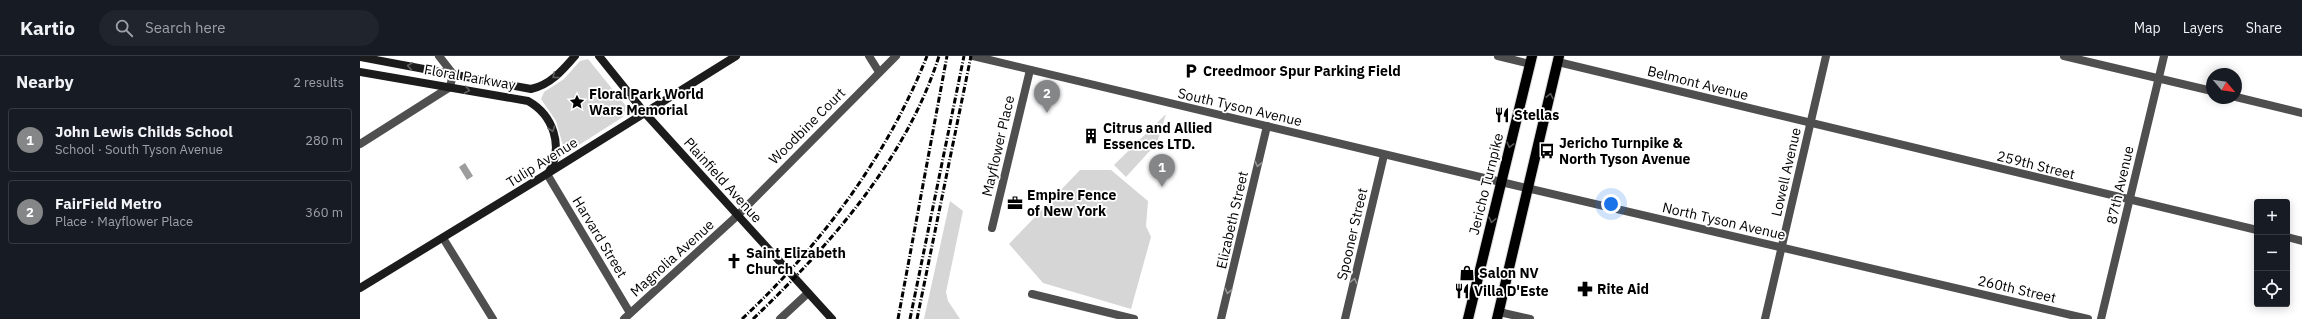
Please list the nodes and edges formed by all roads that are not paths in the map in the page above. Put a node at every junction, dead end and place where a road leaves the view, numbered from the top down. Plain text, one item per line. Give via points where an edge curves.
1 (439, 56) edge
2 (575, 56) edge
3 (599, 56) edge
4 (869, 56) edge
5 (896, 56) edge
6 (973, 56) edge
7 (1498, 56) edge
8 (1826, 56) edge
9 (2064, 56) edge
10 (2164, 56) edge
11 (360, 57) edge
12 (734, 57) edge
13 (991, 58) edge
14 (1558, 59) edge
15 (1531, 60) edge
16 (1030, 70) junction
17 (360, 72) edge
18 (879, 72) junction
19 (453, 74) junction
20 (2159, 79) junction
21 (450, 87) junction
22 (531, 89) junction
23 (2206, 90) edge
24 (2242, 98) edge
25 (528, 101) junction
26 (644, 112) junction
27 (2302, 113) edge
28 (1810, 123) junction
29 (1267, 126) junction
30 (360, 144) edge
31 (1384, 155) junction
32 (547, 174) junction
33 (1501, 182) junction
34 (1528, 189) junction
35 (2130, 201) junction
36 (738, 215) junction
37 (992, 228) dead end
38 (2254, 229) edge
39 (443, 238) junction
40 (2290, 239) edge
41 (2302, 241) edge
42 (1782, 248) junction
43 (1941, 284) joint
44 (360, 288) edge
45 (808, 293) junction
46 (1032, 294) dead end
47 (630, 313) junction
48 (1099, 315) edge
49 (1498, 316) edge
50 (493, 319) edge
51 (624, 319) edge
52 (780, 319) edge
53 (832, 319) edge
54 (1134, 319) edge
55 (1221, 319) edge
56 (1345, 319) edge
57 (1468, 319) edge
58 (1530, 319) edge
59 (1765, 319) edge
60 (2088, 319) edge
61 (2101, 319) edge

1 - 19 street
2 -> 22 main road, Floral Parkway via 555,77
3 - 26 main road, Plainfield Avenue
4 - 18 street
5 - 18 street, Woodbine Court
6 - 13 street, South Tyson Avenue
7 - 15 street
8 - 28 street, Lowell Avenue
9 - 20 street
10 - 20 street, 87th Avenue
19 -> 11 main road, Floral Parkway
12 - 26 main road, Tulip Avenue
13 - 16 street, South Tyson Avenue
14 - 28 street, Belmont Avenue
34 -> 14 main road
15 -> 33 main road, Jericho Turnpike
16 - 29 street, South Tyson Avenue
16 - 37 street, Mayflower Place
17 - 21 main road, Floral Parkway
18 - 36 street, Woodbine Court
19 - 21 street
19 - 22 main road, Floral Parkway
20 - 23 street
20 - 35 street, 87th Avenue
21 -> 25 main road, Floral Parkway
21 - 30 street
22 - 25 main road, Floral Parkway
24 - 27 street
25 -> 32 main road, Floral Parkway via 550,122 556,139 557,153
26 - 32 main road, Tulip Avenue
26 - 36 main road, Plainfield Avenue
28 - 35 street, 259th Street
28 - 42 street, Lowell Avenue
29 - 31 street, South Tyson Avenue
29 -> 55 street, Elizabeth Street
31 - 33 street, South Tyson Avenue
56 -> 31 street, Spooner Street
32 - 39 main road, Tulip Avenue
32 - 47 street, Harvard Street
33 - 34 street, North Tyson Avenue
33 -> 57 main road, Jericho Turnpike
34 - 42 street, North Tyson Avenue
34 - 49 main road
35 - 38 street, 259th Street
35 - 61 street, 87th Avenue
36 - 45 main road, Plainfield Avenue
36 - 47 street, Magnolia Avenue
39 - 44 main road, Tulip Avenue
39 - 50 street
40 - 41 street
42 - 43 street, North Tyson Avenue
42 - 59 street, Lowell Avenue
43 - 60 street, 260th Street
45 - 52 street
45 - 53 main road, Plainfield Avenue
46 - 48 street
47 - 51 street, Magnolia Avenue
48 - 54 street
49 - 58 street

